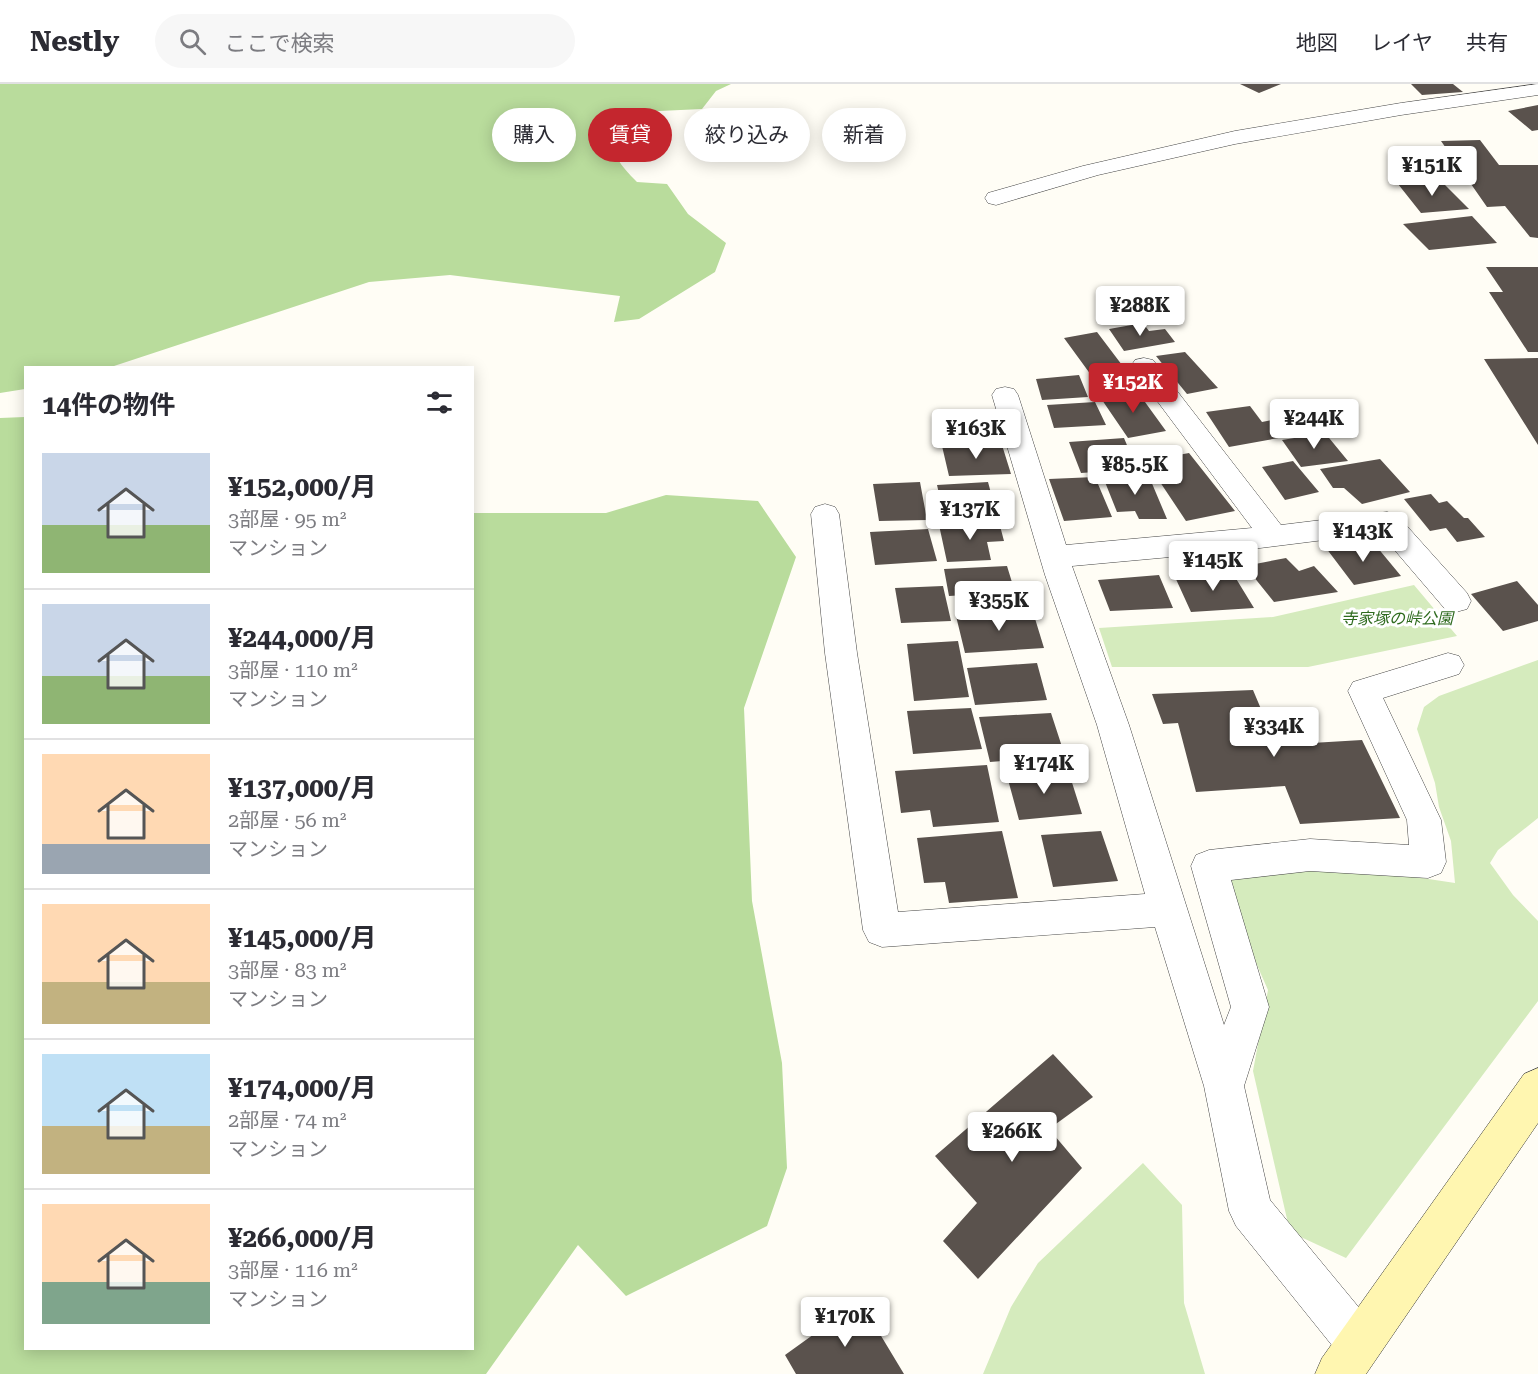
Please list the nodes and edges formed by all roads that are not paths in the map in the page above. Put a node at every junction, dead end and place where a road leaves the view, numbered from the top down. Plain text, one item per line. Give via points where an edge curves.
1 (1538, 89) edge
2 (996, 198) dead end
3 (1144, 366) dead end
4 (1005, 395) dead end
5 (825, 514) dead end
6 (1273, 536) junction
7 (1055, 557) junction
8 (1456, 601) dead end
9 (1448, 665) dead end
10 (1168, 909) junction
11 (1224, 1086) junction
12 (1538, 1088) edge
13 (1348, 1359) edge

1 - 2 street via 1213,141 1049,180
3 - 6 street
4 - 7 street
5 - 10 street via 841,653 882,930
6 - 7 street
6 - 8 street via 1387,522
7 - 10 street via 1113,725
9 - 11 street via 1364,692 1424,820 1428,862 1310,855 1209,866 1250,1007
10 - 11 street
11 - 13 street via 1251,1211
12 - 13 street

